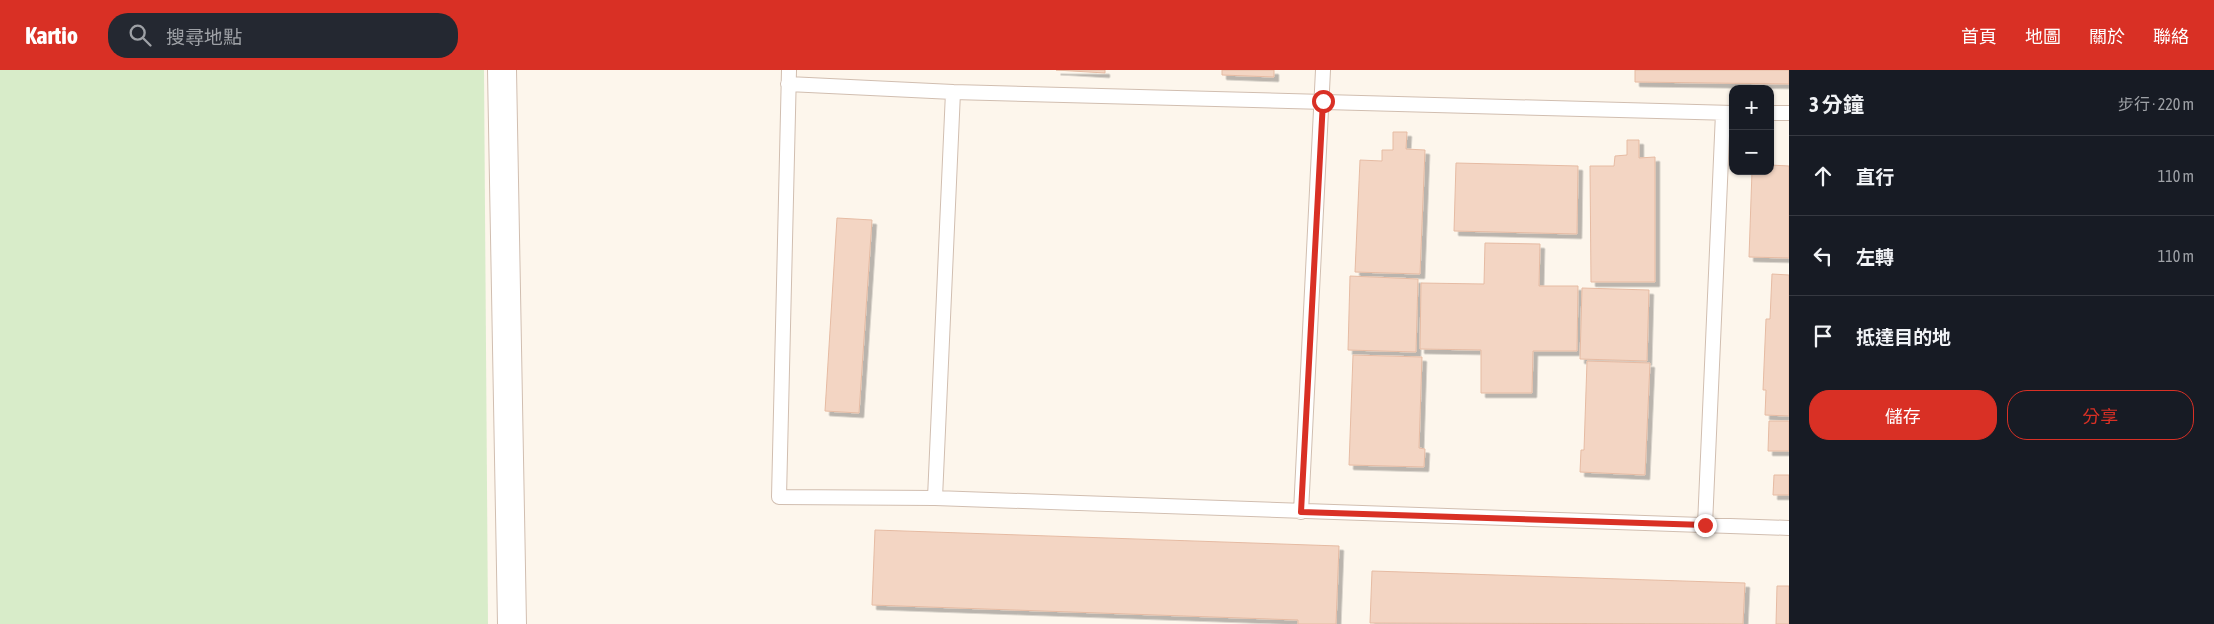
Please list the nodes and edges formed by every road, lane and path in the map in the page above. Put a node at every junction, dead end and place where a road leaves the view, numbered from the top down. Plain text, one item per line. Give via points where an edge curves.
1 (502, 70) edge
2 (789, 70) edge
3 (1324, 70) edge
4 (788, 84) junction
5 (953, 92) junction
6 (1323, 101) junction
7 (1728, 113) edge
8 (1774, 113) edge
9 (1789, 114) edge
10 (935, 498) junction
11 (1301, 512) junction
12 (1705, 525) junction
13 (1789, 528) edge
14 (512, 624) edge

1 - 14 street
2 - 4 lane
3 - 6 lane
4 - 5 lane
4 - 10 lane via 779,497
5 - 6 lane
5 - 10 lane
6 - 7 lane
6 - 11 lane
7 - 12 lane
8 - 9 lane
10 - 11 lane
11 - 12 lane
12 - 13 lane

